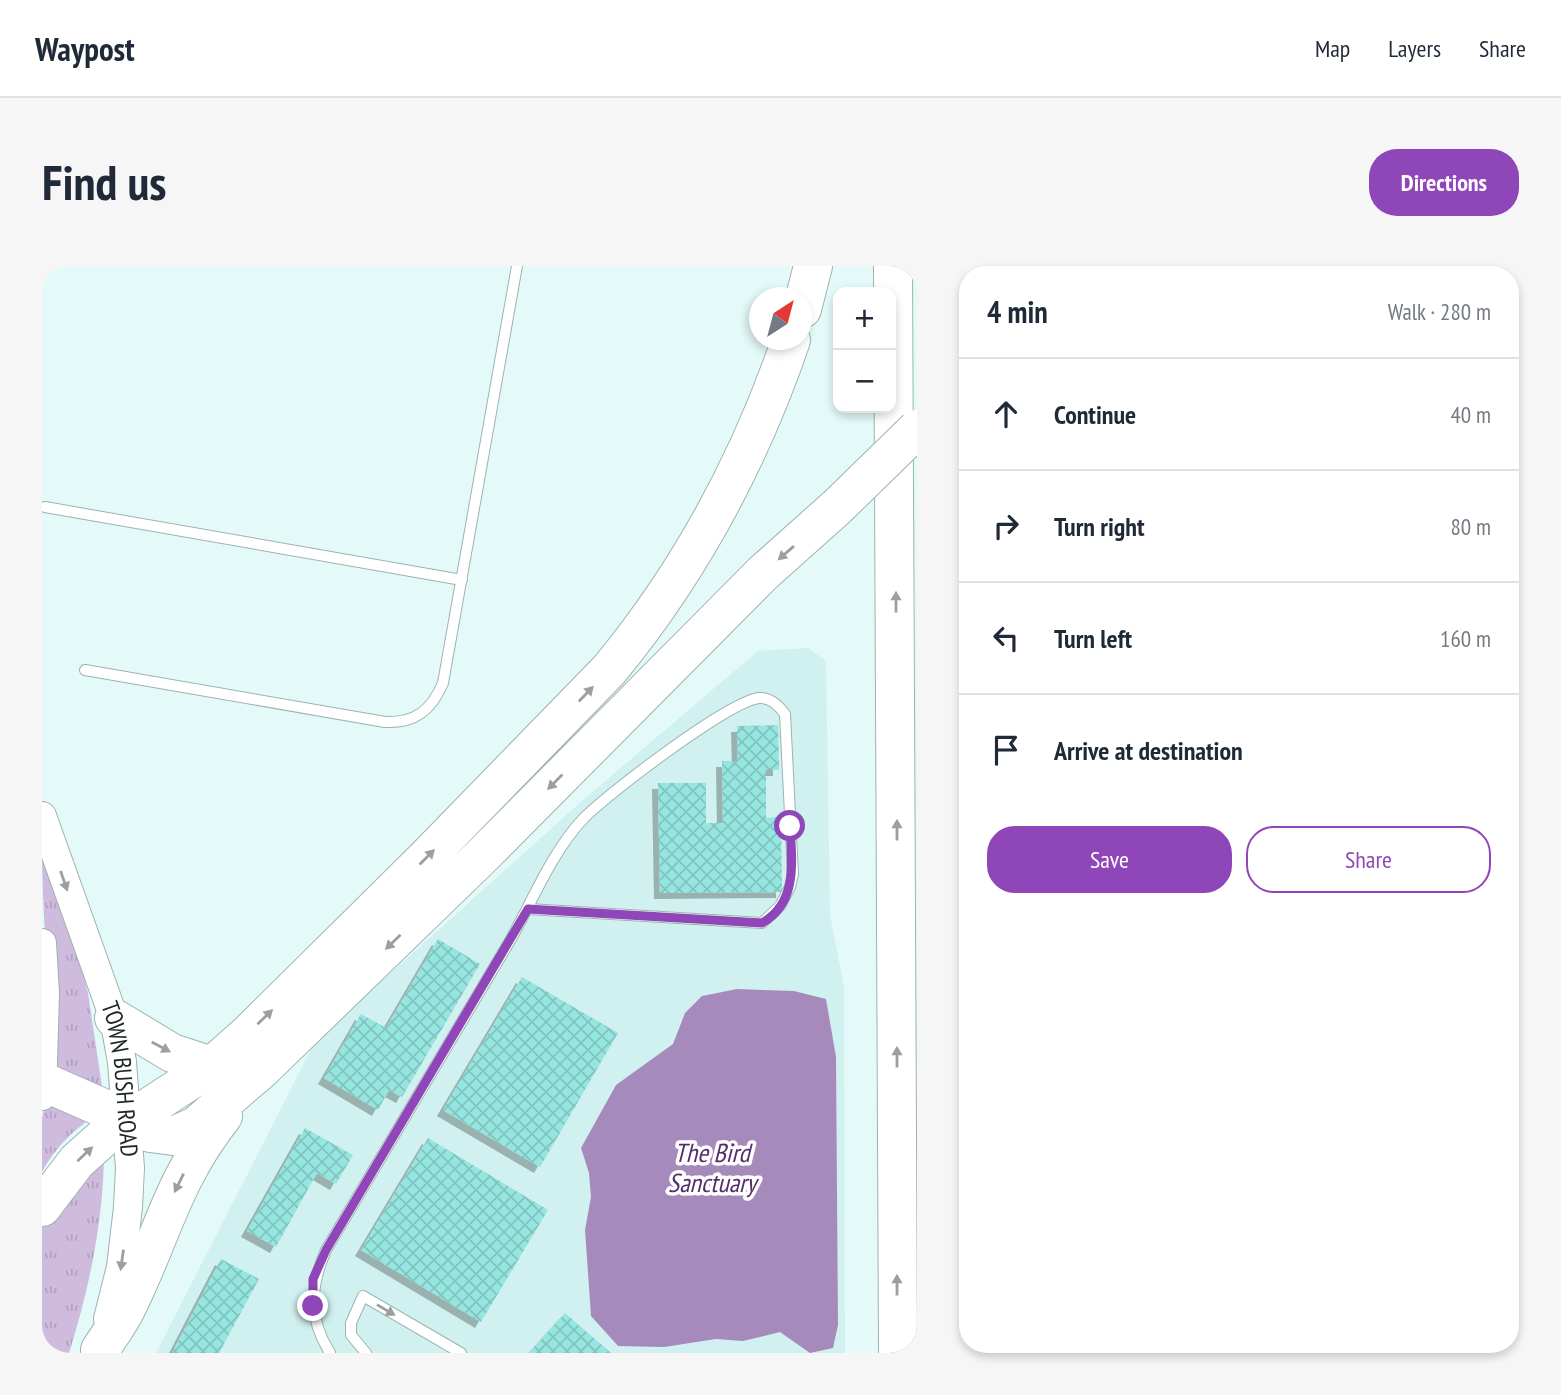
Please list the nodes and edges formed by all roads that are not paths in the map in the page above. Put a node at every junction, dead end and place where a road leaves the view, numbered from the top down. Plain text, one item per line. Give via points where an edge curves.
1 (517, 266) edge
2 (813, 266) edge
3 (893, 266) edge
4 (808, 287) edge
5 (787, 350) edge
6 (917, 429) edge
7 (45, 507) dead end
8 (462, 580) junction
9 (85, 670) dead end
10 (42, 816) edge
11 (528, 909) junction
12 (42, 943) edge
13 (114, 1018) junction
14 (212, 1066) junction
15 (262, 1069) junction
16 (43, 1089) edge
17 (128, 1119) junction
18 (42, 1207) edge
19 (99, 1351) edge
20 (330, 1353) edge
21 (366, 1353) edge
22 (461, 1353) edge
23 (898, 1353) edge

1 - 8 lane
2 - 4 highway
23 -> 3 highway
14 -> 5 highway via 425,859 634,640 716,514 762,419
6 -> 15 highway, bridge via 763,573
7 - 8 lane
8 - 9 lane via 443,683 430,706 407,721 385,722
10 -> 13 street, TOWN BUSH ROAD
11 - 11 lane via 582,821 615,790 707,724 754,699 771,701 785,714 793,874 784,899 768,919 762,923
11 - 20 lane via 313,1279 313,1306
12 - 16 street
13 -> 14 highway via 172,1053
13 - 17 street, TOWN BUSH ROAD
14 - 17 highway
15 - 17 highway via 182,1133 150,1133
15 -> 19 highway via 194,1156 125,1311
16 - 17 highway
18 -> 17 highway via 78,1161
17 -> 19 street, TOWN BUSH ROAD via 130,1168 121,1267
21 -> 22 lane via 351,1335 351,1323 363,1296

